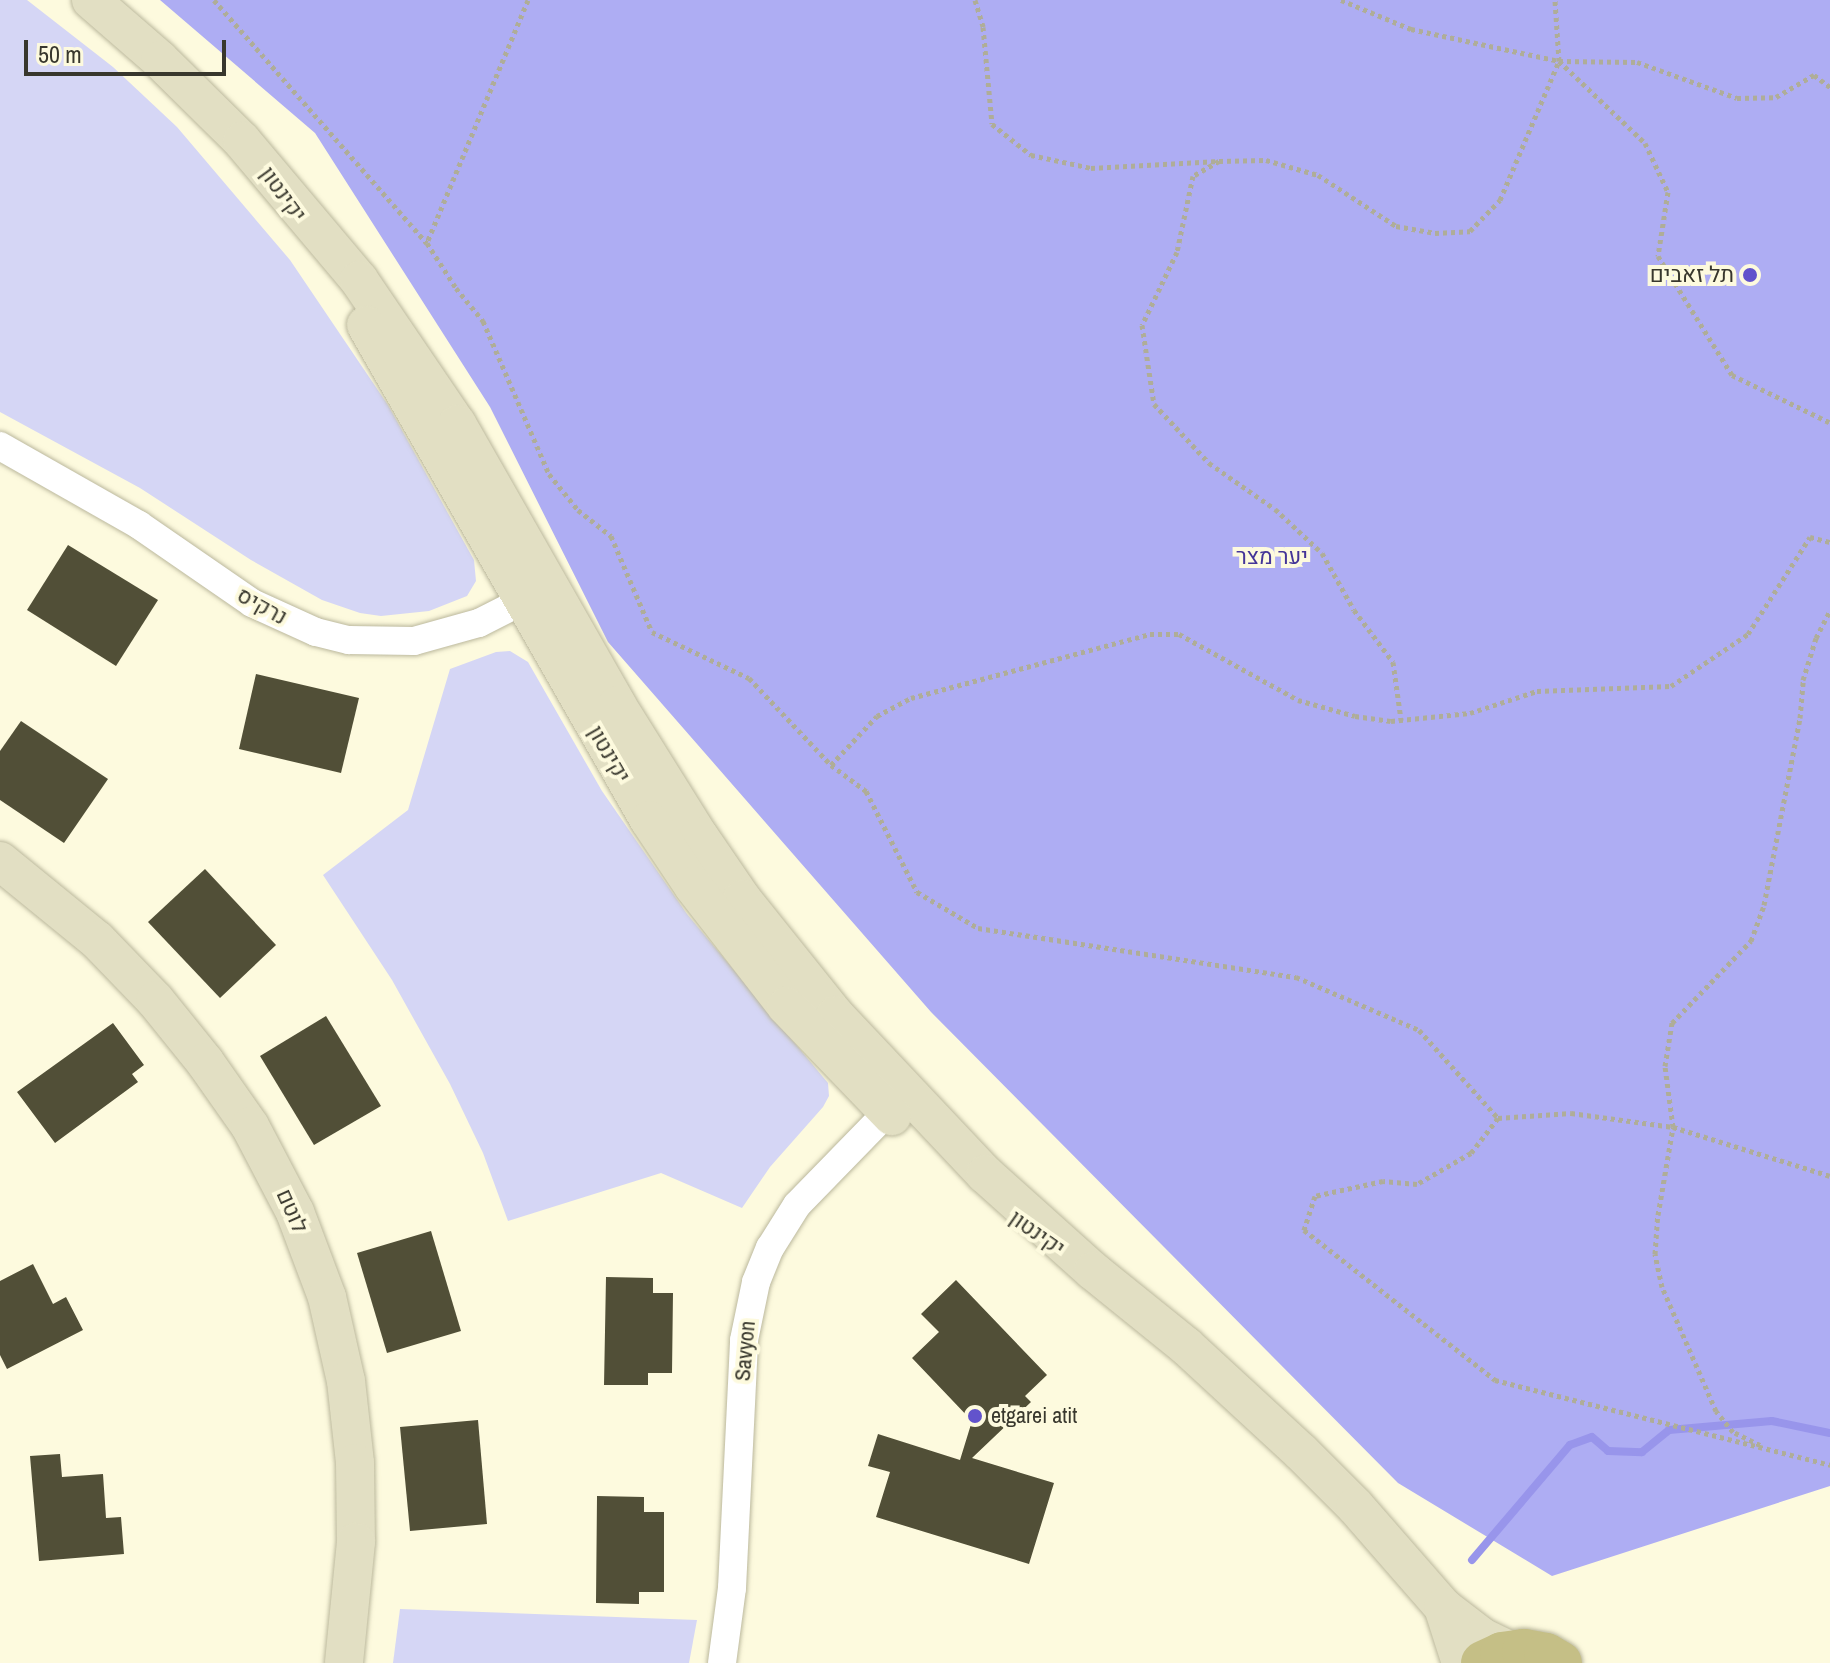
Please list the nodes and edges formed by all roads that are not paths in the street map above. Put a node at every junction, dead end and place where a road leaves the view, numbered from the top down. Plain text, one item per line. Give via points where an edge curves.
1 (91, 0) edge
2 (0, 446) edge
3 (536, 594) junction
4 (0, 861) edge
5 (896, 1102) junction
6 (1443, 1607) junction
7 (1498, 1657) edge
8 (344, 1663) edge
9 (722, 1663) edge
10 (1461, 1663) edge
11 (1560, 1663) edge

1 - 3 street, יקינטון via 242,141 289,200
2 - 3 street, נרקיס via 139,525 252,603 316,632 381,643 414,641 479,623
3 - 5 street, יקינטון via 635,798 693,886 786,1006
4 - 8 street, לוטם via 97,940 155,1000 250,1126 295,1212 327,1297 346,1381 356,1542
5 - 6 street, יקינטון via 989,1199 1093,1271 1292,1443
5 - 9 street, Savyon via 792,1212 756,1282 744,1340 732,1588
6 - 7 street, יקינטון via 1482,1637
6 - 10 street, יקינטון
7 - 11 main road via 1546,1655

